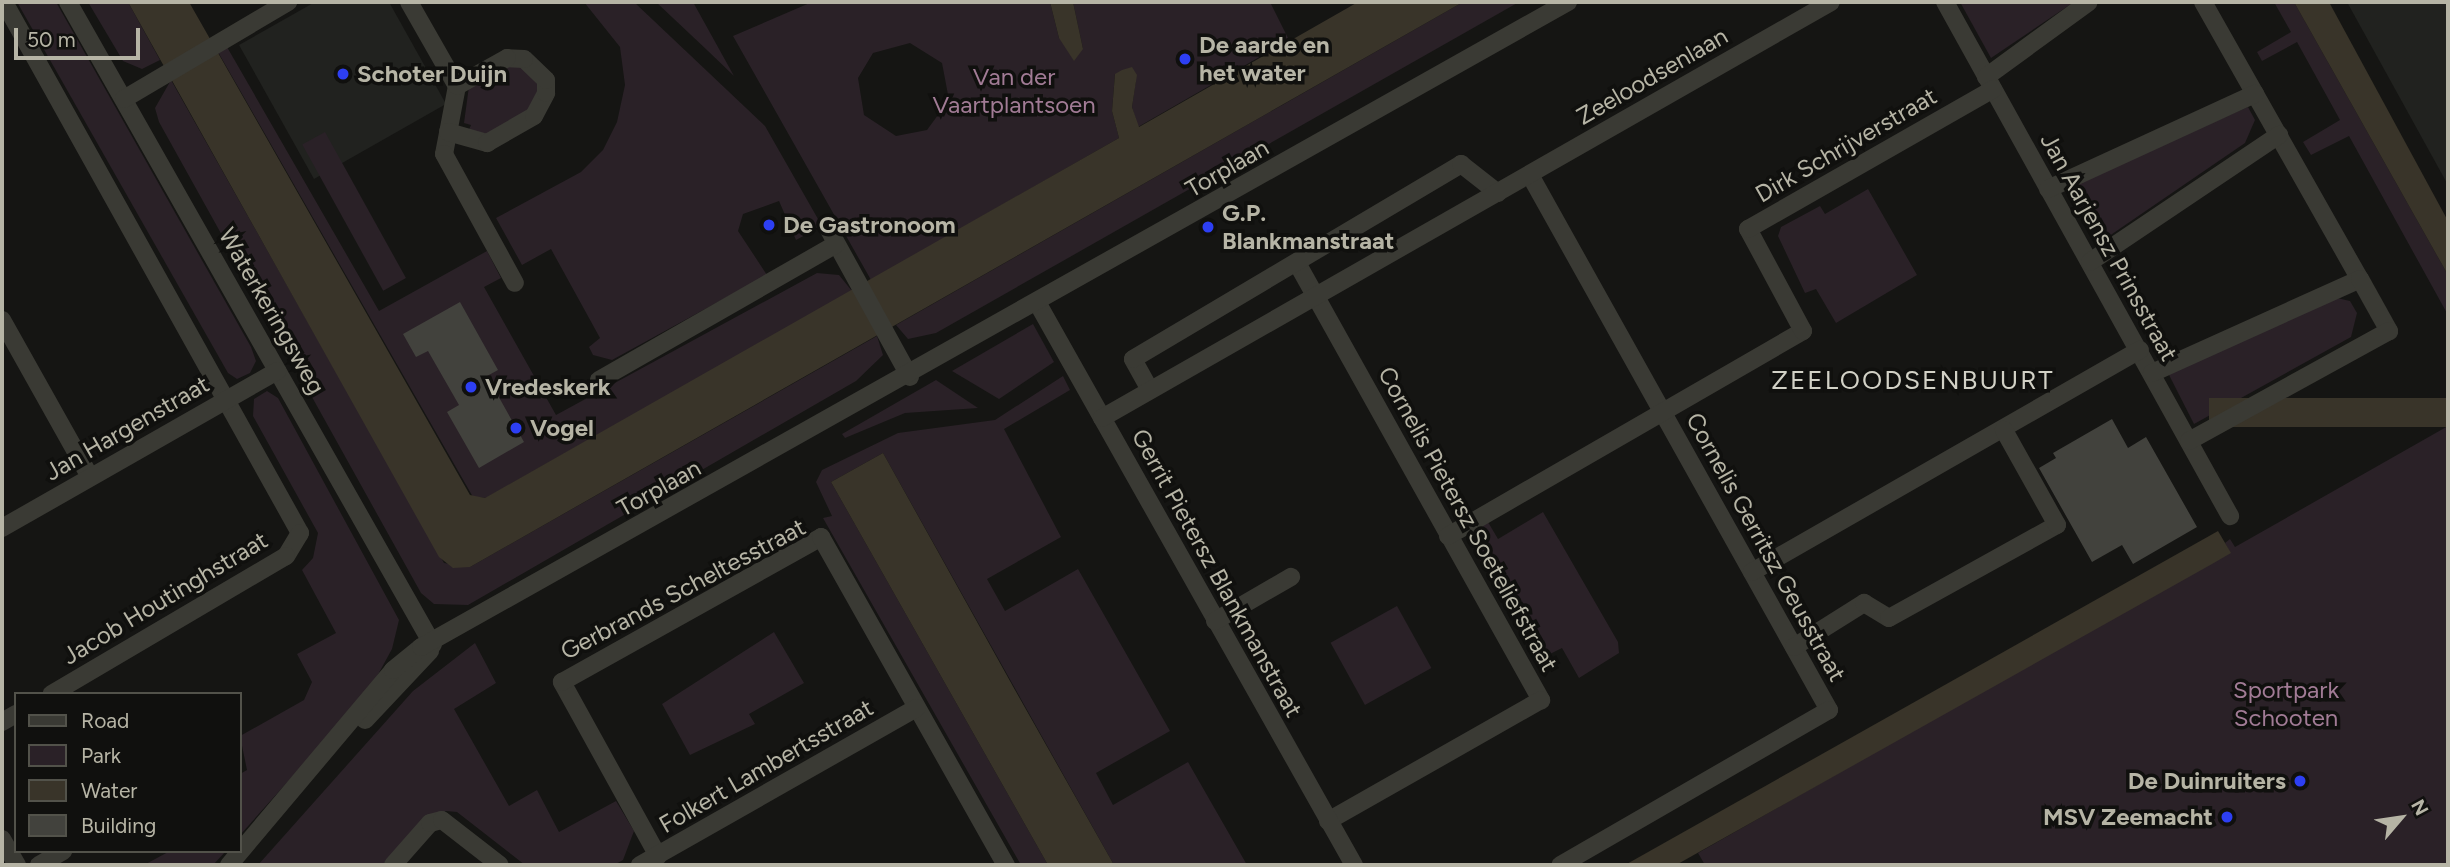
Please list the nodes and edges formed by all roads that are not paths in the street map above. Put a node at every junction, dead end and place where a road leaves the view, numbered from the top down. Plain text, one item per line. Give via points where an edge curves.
1 (4, 2) edge
2 (68, 2) edge
3 (288, 2) edge
4 (409, 2) edge
5 (1568, 2) edge
6 (1831, 2) edge
7 (1945, 2) edge
8 (2089, 2) edge
9 (2203, 2) edge
10 (1989, 83) junction
11 (457, 86) junction
12 (2255, 94) junction
13 (124, 99) junction
14 (448, 132) junction
15 (2279, 135) junction
16 (1530, 175) junction
17 (2048, 189) junction
18 (1498, 193) junction
19 (2090, 262) junction
20 (1297, 263) junction
21 (2360, 279) junction
22 (515, 283) dead end
23 (1316, 296) junction
24 (1038, 304) junction
25 (2, 320) edge
26 (2140, 350) junction
27 (277, 371) junction
28 (2152, 373) junction
29 (910, 377) junction
30 (598, 380) dead end
31 (1150, 390) junction
32 (228, 398) junction
33 (1662, 412) junction
34 (1102, 418) junction
35 (2004, 429) junction
36 (2189, 441) junction
37 (90, 477) junction
38 (2230, 516) dead end
39 (2, 528) edge
40 (1448, 536) junction
41 (1752, 572) junction
42 (1291, 577) dead end
43 (1215, 621) junction
44 (433, 645) junction
45 (1794, 647) junction
46 (57, 692) edge
47 (916, 708) junction
48 (1328, 821) junction
49 (2, 839) edge
50 (242, 850) edge
51 (60, 853) edge
52 (658, 856) junction
53 (17, 865) edge
54 (39, 865) edge
55 (393, 865) edge
56 (500, 865) edge
57 (640, 865) edge
58 (1006, 865) edge
59 (1354, 865) edge
60 (1561, 865) edge

1 - 32 street
2 - 13 street, Waterkeringsweg
3 - 13 street
4 - 11 street
5 - 24 street, Torplaan
6 - 16 street, Zeeloodsenlaan
7 - 10 street, Jan Aarjensz Prinsstraat
8 - 10 street
9 - 12 street
10 - 17 street, Jan Aarjensz Prinsstraat
10 - 33 street, Dirk Schrijverstraat via 1748,229 1803,331
11 - 14 street
11 - 14 street via 508,58 524,59 546,80 547,93 534,116 487,143
12 - 15 street
12 - 17 street
13 - 27 street, Waterkeringsweg
14 - 22 street via 444,154
15 - 19 street
15 - 21 street
16 - 18 street, Zeeloodsenlaan
16 - 33 street, Cornelis Gerritsz Geusstraat
17 - 19 street, Jan Aarjensz Prinsstraat
18 - 20 street via 1461,164
18 - 23 street, Zeeloodsenlaan
19 - 26 street, Jan Aarjensz Prinsstraat
20 - 23 street
20 - 31 street via 1133,359
21 - 28 street
21 - 36 street via 2389,331
23 - 31 street, Zeeloodsenlaan
23 - 40 street, Cornelis Pietersz Soeteliefstraat
24 - 29 street, Torplaan
24 - 34 street, Gerrit Pietersz Blankmanstraat
25 - 37 street
26 - 28 street, Jan Aarjensz Prinsstraat
26 - 35 street
27 - 32 street, Jan Hargenstraat
27 - 44 street, Waterkeringsweg
28 - 36 street, Jan Aarjensz Prinsstraat
29 - 30 street via 832,236
29 - 44 street, Torplaan
31 - 34 street, Zeeloodsenlaan
32 - 37 street, Jan Hargenstraat
32 - 46 street, Jacob Houtinghstraat via 299,524 295,546
33 - 40 street
33 - 41 street, Cornelis Gerritsz Geusstraat
34 - 43 street, Gerrit Pietersz Blankmanstraat
35 - 41 street
35 - 45 street via 2057,525 1889,618 1864,603
36 - 38 street, Jan Aarjensz Prinsstraat
37 - 39 street, Jan Hargenstraat
40 - 48 street, Cornelis Pietersz Soeteliefstraat via 1541,700
41 - 45 street, Cornelis Gerritsz Geusstraat
42 - 43 street
43 - 48 street, Gerrit Pietersz Blankmanstraat
44 - 50 street, Torplaan via 336,744
45 - 60 street, Cornelis Gerritsz Geusstraat via 1829,710
47 - 52 street, Folkert Lambertsstraat
47 - 52 street, Gerbrands Scheltesstraat via 821,537 562,682
47 - 58 street, Gerbrands Scheltesstraat
48 - 59 street, Gerrit Pietersz Blankmanstraat
49 - 53 street
51 - 54 street
52 - 57 street, Folkert Lambertsstraat
55 - 56 street via 430,823 442,820

